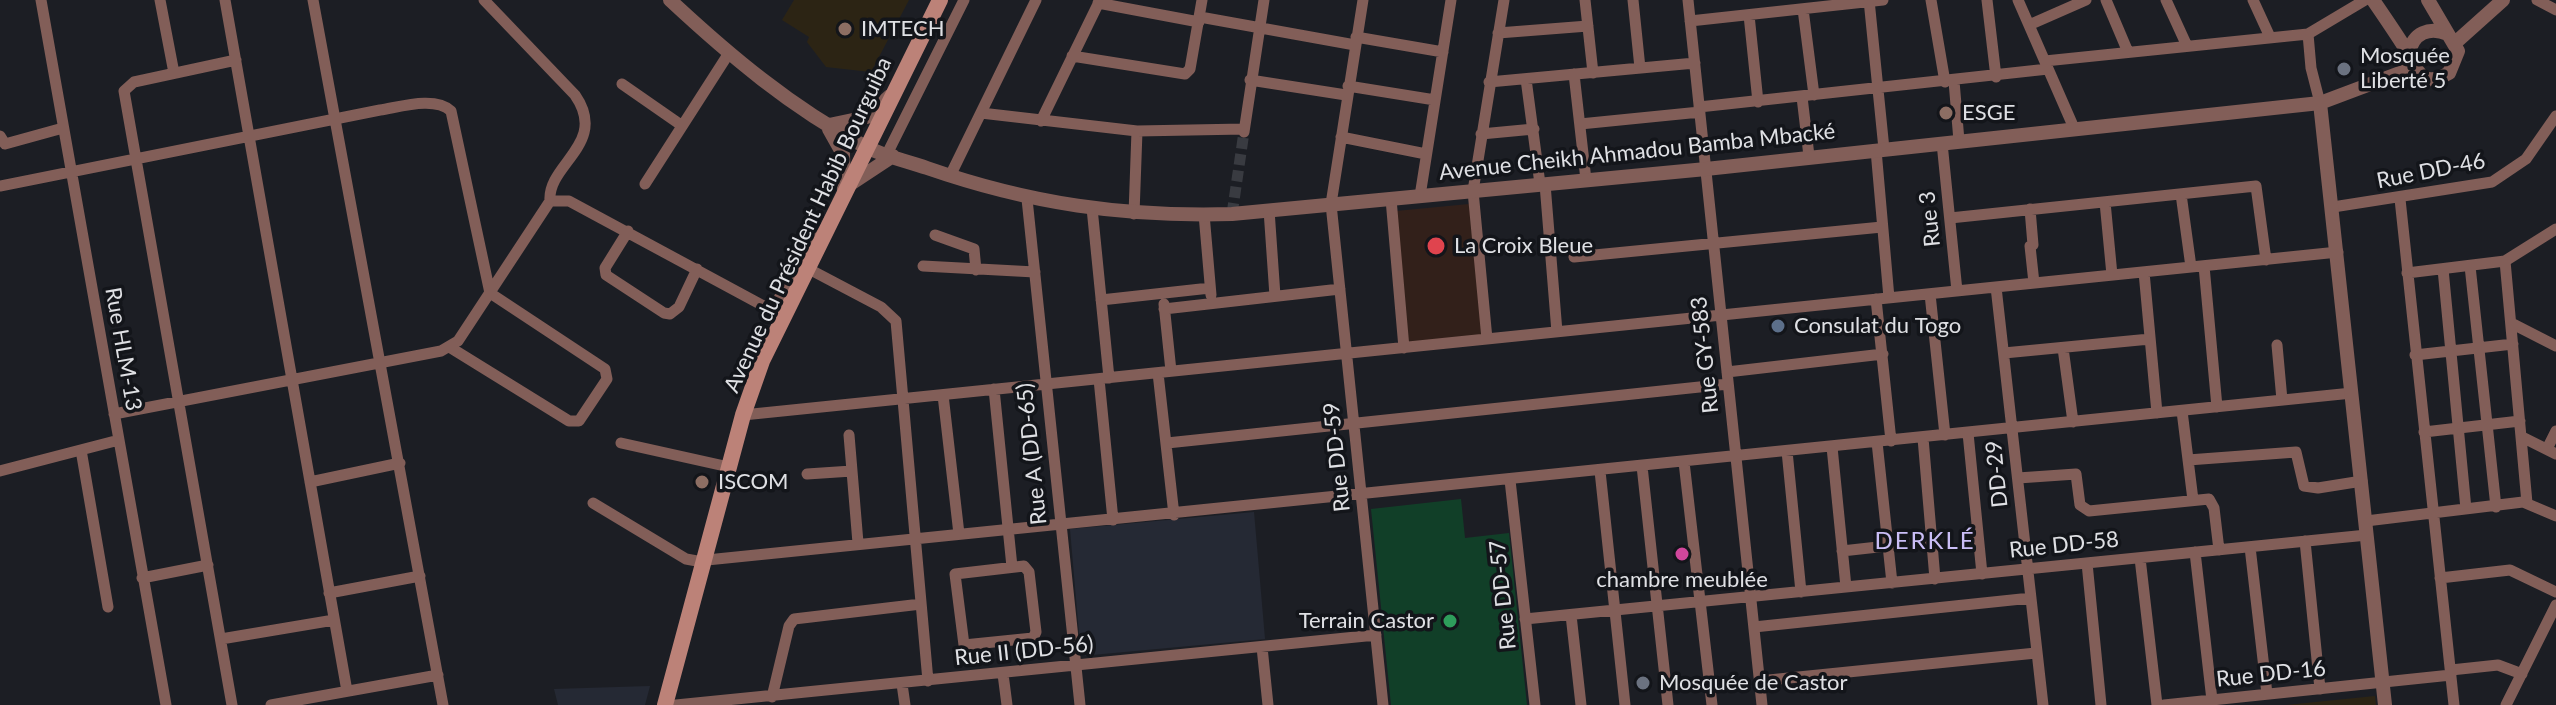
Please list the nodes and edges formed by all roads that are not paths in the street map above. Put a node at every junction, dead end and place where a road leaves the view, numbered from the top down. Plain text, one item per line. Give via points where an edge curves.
1 (41, 0) edge
2 (160, 0) edge
3 (225, 0) edge
4 (313, 0) edge
5 (484, 0) edge
6 (670, 0) edge
7 (940, 0) edge
8 (964, 0) edge
9 (1036, 0) edge
10 (1202, 0) edge
11 (1264, 0) edge
12 (1363, 0) edge
13 (1451, 0) edge
14 (1504, 0) edge
15 (1585, 0) edge
16 (1633, 0) edge
17 (1688, 0) edge
18 (1883, 0) edge
19 (1931, 0) edge
20 (1987, 0) edge
21 (2018, 0) edge
22 (2086, 0) edge
23 (2106, 0) edge
24 (2166, 0) edge
25 (2253, 0) edge
26 (2365, 0) edge
27 (2373, 0) edge
28 (2428, 0) edge
29 (2503, 0) edge
30 (2537, 0) edge
31 (1870, 1) edge
32 (1099, 2) edge
33 (1797, 6) edge
34 (2556, 10) edge
35 (1749, 15) junction
36 (1199, 20) junction
37 (1690, 21) junction
38 (2029, 25) junction
39 (1588, 26) junction
40 (1258, 28) junction
41 (1498, 33) junction
42 (2308, 34) junction
43 (2270, 37) junction
44 (2452, 39) junction
45 (1355, 41) junction
46 (2187, 46) junction
47 (1443, 52) junction
48 (2128, 52) junction
49 (729, 53) junction
50 (1072, 56) junction
51 (236, 60) junction
52 (2411, 61) junction
53 (1695, 63) junction
54 (2046, 65) junction
55 (1640, 68) junction
56 (174, 73) junction
57 (1593, 73) junction
58 (1574, 74) junction
59 (1996, 77) junction
60 (1526, 79) junction
61 (1250, 80) junction
62 (1489, 82) junction
63 (1950, 82) junction
64 (622, 84) dead end
65 (1879, 88) junction
66 (1347, 90) junction
67 (896, 91) junction
68 (1808, 96) junction
69 (1435, 100) junction
70 (1758, 102) junction
71 (2320, 103) junction
72 (1700, 110) junction
73 (981, 113) junction
74 (2556, 116) edge
75 (337, 119) junction
76 (1041, 121) junction
77 (825, 122) junction
78 (1580, 124) junction
79 (681, 125) junction
80 (63, 128) junction
81 (2074, 128) junction
82 (1534, 129) junction
83 (1137, 131) junction
84 (1481, 134) junction
85 (0, 136) edge
86 (250, 137) junction
87 (1341, 137) junction
88 (1959, 141) junction
89 (1942, 143) junction
90 (866, 147) junction
91 (1880, 149) junction
92 (1426, 154) junction
93 (890, 155) junction
94 (1809, 156) junction
95 (136, 158) junction
96 (1706, 169) junction
97 (70, 171) junction
98 (950, 176) junction
99 (1586, 180) junction
100 (645, 184) dead end
101 (1542, 184) junction
102 (0, 186) edge
103 (844, 189) junction
104 (1473, 191) junction
105 (2181, 194) junction
106 (1420, 196) junction
107 (1027, 199) junction
108 (1391, 199) junction
109 (2400, 199) junction
110 (550, 201) junction
111 (2105, 202) junction
112 (1331, 204) junction
113 (2333, 207) junction
114 (1092, 208) junction
115 (2030, 209) junction
116 (1269, 210) junction
117 (1134, 214) junction
118 (1204, 214) junction
119 (1950, 218) junction
120 (1882, 227) junction
121 (2556, 229) edge
122 (628, 231) junction
123 (826, 231) junction
124 (935, 235) dead end
125 (1714, 244) junction
126 (2338, 252) junction
127 (1574, 257) dead end
128 (2266, 260) junction
129 (2505, 261) junction
130 (923, 266) dead end
131 (2204, 266) junction
132 (2470, 266) junction
133 (2191, 267) junction
134 (807, 268) junction
135 (697, 269) junction
136 (2443, 269) junction
137 (976, 270) junction
138 (1035, 272) junction
139 (2144, 272) junction
140 (2407, 273) junction
141 (2112, 275) junction
142 (2034, 283) junction
143 (1996, 287) junction
144 (1210, 288) junction
145 (1340, 289) junction
146 (1957, 291) junction
147 (490, 293) junction
148 (1163, 293) junction
149 (1930, 294) junction
150 (1275, 296) junction
151 (1889, 298) junction
152 (1876, 299) junction
153 (1101, 300) junction
154 (1212, 303) junction
155 (1164, 309) junction
156 (778, 314) junction
157 (1721, 315) junction
158 (2511, 323) junction
159 (1557, 332) junction
160 (1487, 339) junction
161 (2150, 339) junction
162 (2513, 344) junction
163 (2277, 345) dead end
164 (2556, 346) edge
165 (451, 348) junction
166 (1404, 348) junction
167 (2063, 348) junction
168 (2478, 348) junction
169 (2450, 351) junction
170 (2004, 353) junction
171 (1347, 354) junction
172 (1883, 354) junction
173 (2415, 355) junction
174 (382, 364) junction
175 (1171, 371) junction
176 (1158, 373) junction
177 (1104, 378) junction
178 (1727, 378) junction
179 (292, 380) junction
180 (1045, 384) junction
181 (994, 389) junction
182 (2352, 393) junction
183 (943, 395) junction
184 (902, 399) junction
185 (2282, 400) junction
186 (181, 402) junction
187 (2217, 407) junction
188 (2182, 411) junction
189 (2157, 413) junction
190 (114, 414) junction
191 (743, 415) junction
192 (2520, 421) junction
193 (2073, 422) junction
194 (1354, 423) junction
195 (2487, 425) junction
196 (2012, 428) junction
197 (2458, 428) junction
198 (2556, 431) edge
199 (2424, 432) junction
200 (1968, 433) junction
201 (849, 435) dead end
202 (1945, 435) junction
203 (2522, 437) junction
204 (1923, 438) junction
205 (119, 440) junction
206 (1891, 441) junction
207 (1877, 442) junction
208 (621, 443) dead end
209 (1167, 443) junction
210 (1832, 447) junction
211 (81, 450) junction
212 (1787, 451) junction
213 (2551, 451) edge
214 (1736, 457) junction
215 (2188, 460) junction
216 (1684, 462) junction
217 (400, 463) junction
218 (1642, 466) junction
219 (729, 467) junction
220 (0, 471) edge
221 (852, 471) junction
222 (1600, 471) junction
223 (807, 474) dead end
224 (2018, 478) junction
225 (1510, 480) junction
226 (2362, 481) junction
227 (310, 482) junction
228 (1361, 495) junction
229 (2193, 500) junction
230 (593, 503) dead end
231 (2527, 503) junction
232 (2496, 507) junction
233 (2466, 509) junction
234 (2433, 513) junction
235 (1174, 515) junction
236 (2556, 516) edge
237 (1113, 520) junction
238 (1059, 524) junction
239 (2367, 528) junction
240 (1009, 529) junction
241 (959, 534) junction
242 (915, 538) junction
243 (1932, 541) junction
244 (2305, 541) junction
245 (858, 543) junction
246 (1888, 546) junction
247 (2250, 547) junction
248 (2219, 550) junction
249 (1842, 551) junction
250 (2195, 552) junction
251 (2140, 558) junction
252 (704, 560) junction
253 (2087, 563) junction
254 (208, 565) junction
255 (1012, 567) junction
256 (2028, 569) junction
257 (1982, 574) junction
258 (420, 576) junction
259 (142, 578) junction
260 (2440, 578) junction
261 (1935, 579) junction
262 (1892, 583) junction
263 (1846, 587) junction
264 (1801, 592) junction
265 (2556, 592) edge
266 (329, 593) junction
267 (1751, 597) junction
268 (2031, 598) junction
269 (1702, 602) junction
270 (921, 604) junction
271 (2556, 605) edge
272 (1659, 606) junction
273 (108, 607) dead end
274 (1613, 611) junction
275 (1571, 615) junction
276 (1525, 619) junction
277 (334, 620) junction
278 (1754, 627) junction
279 (1376, 635) junction
280 (221, 639) junction
281 (1262, 647) junction
282 (2036, 653) junction
283 (1076, 667) junction
284 (2451, 672) junction
285 (1003, 674) junction
286 (2522, 674) junction
287 (438, 675) junction
288 (928, 681) junction
289 (1759, 681) junction
290 (2383, 682) junction
291 (902, 684) junction
292 (2320, 689) junction
293 (347, 691) junction
294 (2267, 694) junction
295 (772, 697) junction
296 (2212, 700) junction
297 (166, 705) edge
298 (232, 705) edge
299 (271, 705) edge
300 (443, 705) edge
301 (665, 705) edge
302 (676, 705) edge
303 (905, 705) edge
304 (1007, 705) edge
305 (1080, 705) edge
306 (1268, 705) edge
307 (1383, 705) edge
308 (1535, 705) edge
309 (1581, 705) edge
310 (1625, 705) edge
311 (1668, 705) edge
312 (1712, 705) edge
313 (1762, 705) edge
314 (2043, 705) edge
315 (2101, 705) edge
316 (2157, 705) edge
317 (2164, 705) edge
318 (2385, 705) edge
319 (2454, 705) edge
320 (2506, 705) edge

1 - 80 street, Rue HLM-13
2 - 56 street
3 - 51 street
4 - 75 street
5 - 110 street via 581,103 581,144 550,190
6 - 49 street, Avenue Cheikh Ahmadou Bamba Mbacké
7 - 67 main road, Avenue du Président Habib Bourguiba
8 - 93 street
9 - 73 street
10 - 36 street
11 - 40 street
12 - 45 street, Rue DD-59
13 - 47 street
14 - 41 street
15 - 39 street
16 - 55 street
17 - 37 street, Rue GY-583
18 - 31 street
19 - 63 street
20 - 59 street
21 - 38 street
22 - 38 street
23 - 48 street
24 - 46 street
25 - 43 street
26 - 42 street
27 - 52 street
28 - 44 street
29 - 44 street
30 - 34 street
31 - 33 street
31 - 65 street
32 - 36 street
32 - 50 street
33 - 35 street
33 - 68 street
35 - 37 street
35 - 70 street
36 - 40 street
36 - 50 street via 1185,74
37 - 53 street, Rue GY-583
38 - 54 street
39 - 41 street
39 - 57 street
40 - 45 street
40 - 61 street
41 - 62 street
42 - 43 street
42 - 71 street
43 - 46 street
44 - 52 street via 2439,30 2422,32 2415,37
44 - 52 street via 2458,59 2449,73 2426,78
45 - 47 street
45 - 66 street, Rue DD-59
46 - 48 street
47 - 69 street
48 - 54 street
49 - 77 street, Avenue Cheikh Ahmadou Bamba Mbacké
49 - 79 street
50 - 76 street
51 - 56 street
51 - 86 street
52 - 71 street, Avenue Cheikh Ahmadou Bamba Mbacké
53 - 55 street
53 - 72 street, Rue GY-583
54 - 59 street
54 - 81 street
55 - 57 street
56 - 95 street via 125,86
57 - 58 street
58 - 60 street
58 - 78 street
59 - 63 street
60 - 62 street
60 - 82 street
61 - 66 street
61 - 83 street via 1244,131
62 - 84 street
63 - 65 street
63 - 88 street
64 - 79 street
65 - 68 street
65 - 91 street
66 - 69 street
66 - 87 street, Rue DD-59
67 - 77 street via 867,117
67 - 90 main road, Avenue du Président Habib Bourguiba
68 - 70 street
68 - 94 street
69 - 92 street
70 - 72 street
71 - 81 street, Avenue Cheikh Ahmadou Bamba Mbacké
71 - 113 street
72 - 78 street
72 - 96 street, Rue GY-583
73 - 76 street
73 - 98 street
74 - 109 street, Rue DD-46 via 2526,159 2492,182
75 - 86 street
75 - 147 street via 436,103 451,111
75 - 174 street
76 - 83 street
77 - 90 street, Avenue Cheikh Ahmadou Bamba Mbacké
77 - 103 street via 840,145
78 - 99 street
79 - 100 street
80 - 85 street via 5,144
80 - 97 street, Rue HLM-13
81 - 88 street, Avenue Cheikh Ahmadou Bamba Mbacké
82 - 84 street
82 - 101 street
83 - 117 street
84 - 104 street
86 - 95 street
86 - 179 street
87 - 92 street
87 - 112 street, Rue DD-59
88 - 89 street, Avenue Cheikh Ahmadou Bamba Mbacké
89 - 91 street, Avenue Cheikh Ahmadou Bamba Mbacké
89 - 119 street, Rue 3
90 - 93 street, Avenue Cheikh Ahmadou Bamba Mbacké
90 - 103 main road, Avenue du Président Habib Bourguiba
91 - 94 street, Avenue Cheikh Ahmadou Bamba Mbacké
91 - 120 street
92 - 106 street
93 - 98 street, Avenue Cheikh Ahmadou Bamba Mbacké
93 - 103 street
94 - 96 street, Avenue Cheikh Ahmadou Bamba Mbacké
95 - 97 street
95 - 186 street
96 - 99 street, Avenue Cheikh Ahmadou Bamba Mbacké
96 - 125 street, Rue GY-583
97 - 102 street
97 - 190 street, Rue HLM-13
98 - 107 street, Avenue Cheikh Ahmadou Bamba Mbacké
99 - 101 street, Avenue Cheikh Ahmadou Bamba Mbacké
101 - 104 street, Avenue Cheikh Ahmadou Bamba Mbacké
101 - 159 street
103 - 123 main road, Avenue du Président Habib Bourguiba
104 - 106 street, Avenue Cheikh Ahmadou Bamba Mbacké
104 - 160 street
105 - 111 street
105 - 128 street via 2256,186
105 - 133 street
106 - 108 street, Avenue Cheikh Ahmadou Bamba Mbacké
107 - 114 street, Avenue Cheikh Ahmadou Bamba Mbacké
107 - 138 street, Rue A (DD-65)
108 - 112 street, Avenue Cheikh Ahmadou Bamba Mbacké
108 - 166 street
109 - 113 street, Rue DD-46
109 - 140 street
110 - 122 street via 569,201
110 - 147 street
111 - 115 street
111 - 141 street
112 - 116 street, Avenue Cheikh Ahmadou Bamba Mbacké
112 - 145 street, Rue DD-59
113 - 126 street
114 - 117 street, Avenue Cheikh Ahmadou Bamba Mbacké
114 - 153 street
115 - 119 street
115 - 142 street
116 - 118 street, Avenue Cheikh Ahmadou Bamba Mbacké
116 - 150 street
117 - 118 street, Avenue Cheikh Ahmadou Bamba Mbacké
118 - 144 street
119 - 146 street, Rue 3
120 - 125 street
120 - 151 street
121 - 129 street
122 - 135 street
122 - 135 street via 605,268 606,275 664,313 679,307
123 - 134 main road, Avenue du Président Habib Bourguiba
123 - 156 street via 810,243
124 - 137 street via 974,249
125 - 127 street
125 - 157 street, Rue GY-583
126 - 128 street
126 - 182 street
128 - 131 street
129 - 132 street
129 - 158 street
130 - 137 street
131 - 133 street
131 - 187 street
132 - 136 street
132 - 168 street
133 - 139 street
134 - 156 main road, Avenue du Président Habib Bourguiba
134 - 184 street via 881,307 896,321
135 - 156 street
136 - 140 street
136 - 169 street
137 - 138 street
138 - 180 street, Rue A (DD-65)
139 - 141 street
139 - 161 street
140 - 173 street
141 - 142 street
142 - 143 street
143 - 146 street
143 - 170 street, DD-29
144 - 148 street
144 - 154 street
145 - 150 street
145 - 171 street, Rue DD-59
146 - 149 street
147 - 165 street
147 - 165 street via 605,369 607,379 579,421 569,421
148 - 153 street
148 - 155 street
149 - 151 street
149 - 202 street
150 - 154 street
151 - 152 street
152 - 157 street
152 - 172 street
153 - 177 street
154 - 155 street
155 - 175 street
156 - 191 main road, Avenue du Président Habib Bourguiba
157 - 159 street
157 - 178 street, Rue GY-583
158 - 162 street
158 - 164 street
159 - 160 street
160 - 166 street
161 - 167 street
161 - 189 street
162 - 168 street
162 - 192 street
163 - 185 street
165 - 174 street
166 - 171 street
167 - 170 street
167 - 193 street
168 - 169 street
168 - 195 street
169 - 173 street
169 - 197 street
170 - 196 street, DD-29
171 - 175 street
171 - 194 street, Rue DD-59
172 - 178 street
172 - 206 street
173 - 199 street
174 - 179 street
174 - 217 street
175 - 176 street
176 - 177 street
176 - 209 street
177 - 180 street
177 - 237 street
178 - 194 street
178 - 214 street, Rue GY-583
179 - 186 street
179 - 227 street
180 - 181 street
180 - 238 street, Rue A (DD-65)
181 - 183 street
181 - 240 street
182 - 185 street
182 - 226 street
183 - 184 street
183 - 241 street
184 - 191 street
184 - 242 street
185 - 187 street
186 - 190 street
186 - 254 street
187 - 188 street
188 - 189 street
188 - 215 street
189 - 193 street
190 - 205 street, Rue HLM-13
191 - 219 main road, Avenue du Président Habib Bourguiba
192 - 195 street
192 - 203 street
193 - 196 street
194 - 209 street
194 - 228 street, Rue DD-59
195 - 197 street
195 - 232 street
196 - 200 street
196 - 224 street, DD-29
197 - 199 street
197 - 233 street
198 - 213 street
199 - 234 street
200 - 202 street
200 - 257 street
201 - 221 street
202 - 204 street
203 - 213 street
203 - 231 street
204 - 206 street
204 - 243 street
205 - 211 street
205 - 259 street, Rue HLM-13
206 - 207 street
207 - 210 street
207 - 246 street
208 - 219 street
209 - 235 street
210 - 212 street
210 - 249 street
211 - 220 street
211 - 273 street
212 - 214 street
212 - 264 street
214 - 216 street
214 - 267 street, Rue GY-583
215 - 226 street via 2296,452 2304,486
215 - 229 street
216 - 218 street
216 - 269 street
217 - 227 street
217 - 258 street
218 - 222 street
218 - 272 street
219 - 252 main road, Avenue du Président Habib Bourguiba
221 - 223 street
221 - 245 street
222 - 225 street
222 - 274 street
224 - 229 street via 2076,474 2080,505 2089,511
224 - 256 street, DD-29
225 - 228 street
225 - 276 street, Rue DD-57
226 - 239 street
227 - 266 street
228 - 235 street
228 - 279 street, Rue DD-59
229 - 248 street via 2213,502
230 - 252 street via 686,559
231 - 232 street, Rue DD-58
231 - 236 street
232 - 233 street, Rue DD-58
233 - 234 street, Rue DD-58
234 - 239 street, Rue DD-58
234 - 260 street
235 - 237 street
237 - 238 street
238 - 240 street
238 - 283 street, Rue A (DD-65)
239 - 244 street, Rue DD-58
239 - 290 street
240 - 241 street
240 - 255 street
241 - 242 street
242 - 245 street
242 - 270 street
243 - 246 street
243 - 261 street
244 - 247 street, Rue DD-58
244 - 292 street
245 - 252 street
246 - 249 street
246 - 262 street
247 - 248 street, Rue DD-58
247 - 294 street
248 - 250 street, Rue DD-58
249 - 263 street
250 - 251 street, Rue DD-58
250 - 296 street
251 - 253 street, Rue DD-58
251 - 316 street
252 - 301 main road, Avenue du Président Habib Bourguiba
253 - 256 street, Rue DD-58
253 - 315 street
254 - 259 street
254 - 280 street
255 - 255 street via 1024,566 1029,572 1033,638 964,645 955,574
256 - 257 street, Rue DD-58
256 - 268 street, DD-29
257 - 261 street, Rue DD-58
258 - 266 street
258 - 287 street
259 - 297 street, Rue HLM-13
260 - 265 street via 2510,570
260 - 284 street
261 - 262 street, Rue DD-58
262 - 263 street, Rue DD-58
263 - 264 street, Rue DD-58
264 - 267 street, Rue DD-58
266 - 277 street
267 - 269 street, Rue DD-58
267 - 278 street, Rue GY-583
268 - 278 street
268 - 282 street, DD-29
269 - 272 street, Rue DD-58
269 - 312 street
270 - 288 street
270 - 295 street via 794,619
271 - 286 street
272 - 274 street, Rue DD-58
272 - 311 street
274 - 275 street, Rue DD-58
274 - 310 street
275 - 276 street, Rue DD-58
275 - 309 street
276 - 308 street, Rue DD-57
277 - 280 street
277 - 293 street
278 - 289 street, Rue GY-583
279 - 281 street, Rue II (DD-56)
279 - 307 street, Rue DD-59
280 - 298 street
281 - 283 street, Rue II (DD-56)
281 - 306 street
282 - 289 street
282 - 314 street, DD-29
283 - 285 street, Rue II (DD-56)
283 - 305 street, Rue A (DD-65)
284 - 286 street, Rue DD-16 via 2498,665
284 - 290 street, Rue DD-16
284 - 319 street
285 - 288 street, Rue II (DD-56)
285 - 304 street
286 - 320 street
287 - 293 street
287 - 300 street
288 - 291 street, Rue II (DD-56)
289 - 313 street, Rue GY-583
290 - 292 street, Rue DD-16
290 - 318 street
291 - 295 street, Rue II (DD-56)
291 - 303 street
292 - 294 street, Rue DD-16
293 - 299 street
294 - 296 street, Rue DD-16
295 - 302 street, Rue II (DD-56)
296 - 317 street, Rue DD-16

